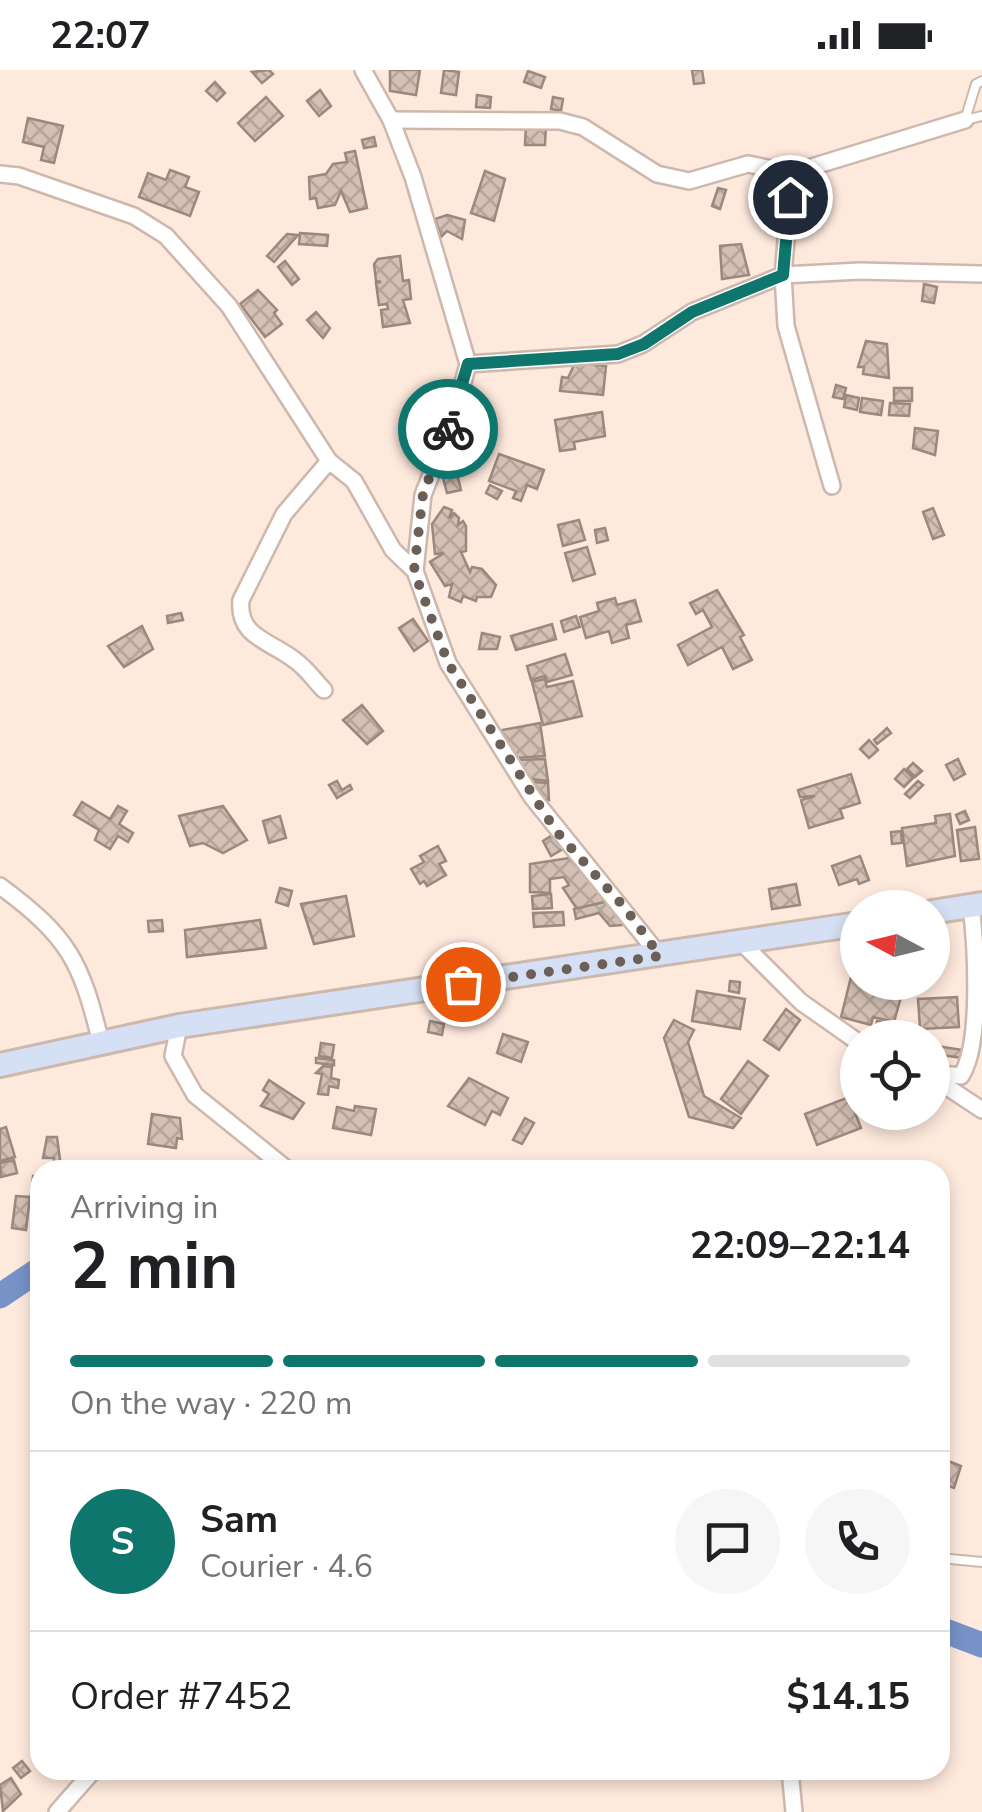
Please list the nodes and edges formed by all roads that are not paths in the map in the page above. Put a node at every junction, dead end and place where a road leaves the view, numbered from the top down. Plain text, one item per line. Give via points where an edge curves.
1 (363, 70) edge
2 (982, 82) edge
3 (974, 118) edge
4 (391, 120) junction
5 (792, 173) junction
6 (0, 174) edge
7 (982, 274) edge
8 (783, 275) junction
9 (468, 364) junction
10 (329, 462) junction
11 (832, 486) dead end
12 (414, 571) junction
13 (324, 690) dead end
14 (0, 886) edge
15 (977, 905) edge
16 (950, 909) edge
17 (840, 927) edge
18 (743, 944) junction
19 (660, 956) junction
20 (179, 1026) junction
21 (840, 1030) edge
22 (101, 1043) junction
23 (0, 1064) edge
24 (950, 1076) edge
25 (950, 1088) edge
26 (982, 1110) edge
27 (276, 1160) edge
28 (950, 1559) edge
29 (982, 1562) edge
30 (85, 1780) edge
31 (791, 1780) edge
32 (57, 1812) edge
33 (794, 1812) edge

1 - 4 street
2 - 3 lane via 976,84
3 - 5 street
4 - 5 street via 560,122 582,127 657,174 690,181 748,164
4 - 9 street
5 - 8 street
6 - 10 street via 134,216 166,236 229,306
7 - 8 street
8 - 9 street via 692,312 618,354
8 - 11 street via 790,344
9 - 12 street via 423,494
10 - 12 street via 354,481 393,550
10 - 13 street via 284,514 240,613 249,632 292,657
12 - 19 street via 448,663 493,738 556,831
14 - 22 street via 64,941 88,990
15 - 16 main road
15 - 24 street via 972,1055 960,1076
17 - 18 main road
18 - 19 main road
18 - 21 street via 800,1002
19 - 20 main road
20 - 22 main road
20 - 27 street via 173,1056 194,1094
22 - 23 main road
25 - 26 street
28 - 29 lane
30 - 32 street
31 - 33 street

